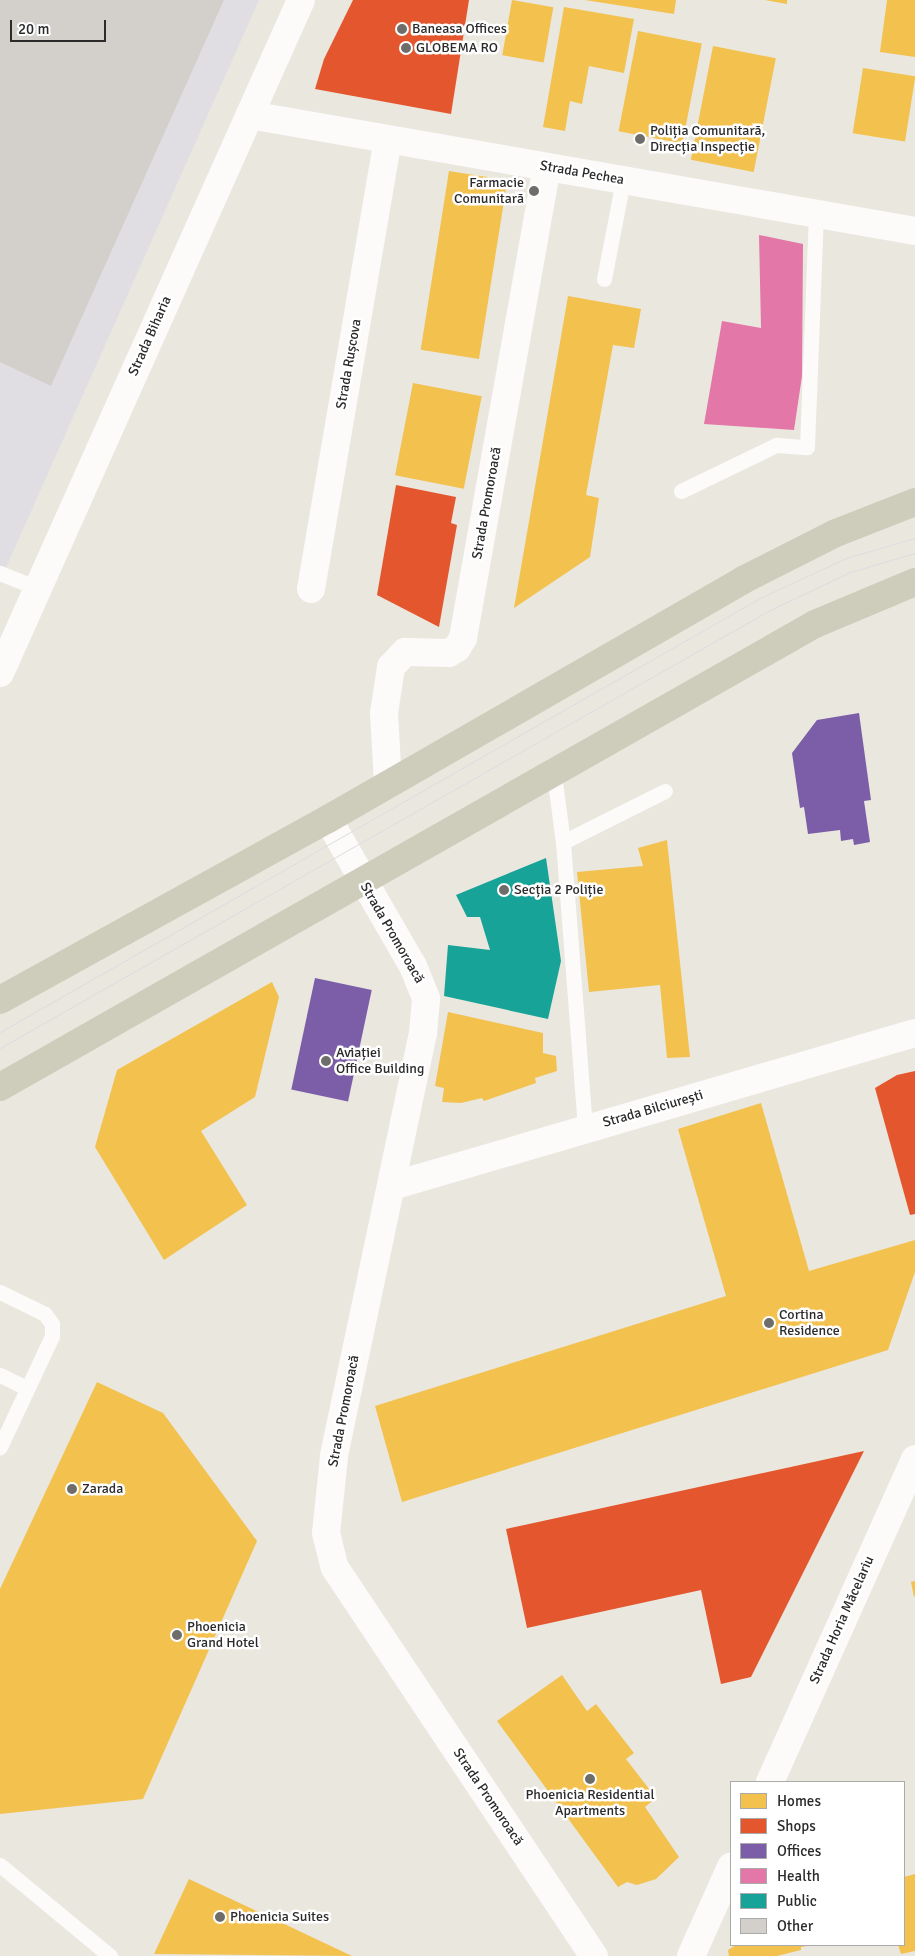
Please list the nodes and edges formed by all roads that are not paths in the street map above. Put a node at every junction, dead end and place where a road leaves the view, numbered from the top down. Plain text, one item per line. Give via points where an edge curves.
1 (301, 0) edge
2 (250, 115) junction
3 (388, 140) junction
4 (547, 167) junction
5 (623, 180) junction
6 (816, 214) junction
7 (915, 231) edge
8 (604, 280) dead end
9 (681, 491) dead end
10 (915, 502) edge
11 (0, 573) edge
12 (915, 582) edge
13 (37, 588) junction
14 (311, 589) dead end
15 (0, 673) edge
16 (554, 774) junction
17 (388, 784) junction
18 (665, 791) dead end
19 (328, 819) junction
20 (563, 842) junction
21 (363, 882) junction
22 (28, 985) junction
23 (0, 986) edge
24 (0, 1000) edge
25 (915, 1034) edge
26 (0, 1087) edge
27 (586, 1129) junction
28 (392, 1186) junction
29 (0, 1292) edge
30 (0, 1375) edge
31 (27, 1388) junction
32 (0, 1447) edge
33 (915, 1459) edge
34 (770, 1781) edge
35 (0, 1865) edge
36 (730, 1869) edge
37 (110, 1956) edge
38 (594, 1956) edge
39 (691, 1956) edge

1 - 2 street, Strada Biharia
2 - 3 street, Strada Pechea
2 - 13 street, Strada Biharia
3 - 4 street, Strada Pechea
3 - 14 street, Strada Rușcova
4 - 5 street, Strada Pechea
4 - 17 street, Strada Promoroacă via 463,638 449,653 405,652 391,667 384,713
5 - 6 street, Strada Pechea
5 - 8 lane
6 - 7 street, Strada Pechea
6 - 9 lane via 807,447 776,444
10 - 17 main road via 836,533 743,580
11 - 13 lane
12 - 16 main road via 815,624
13 - 15 street, Strada Biharia
16 - 20 lane
16 - 21 main road
17 - 19 main road
18 - 20 lane
19 - 21 street, Strada Promoroacă
19 - 22 main road
20 - 27 lane
21 - 26 main road
21 - 28 street, Strada Promoroacă via 413,966 426,999 423,1033
22 - 23 street
22 - 24 main road
25 - 27 street, Strada Bilciurești
27 - 28 street, Strada Bilciurești
28 - 38 street, Strada Promoroacă via 334,1457 326,1533 335,1568
29 - 31 lane via 45,1314 52,1324 52,1336
30 - 31 lane
31 - 32 lane
33 - 34 street, Strada Horia Măcelariu
35 - 37 lane
36 - 39 street

